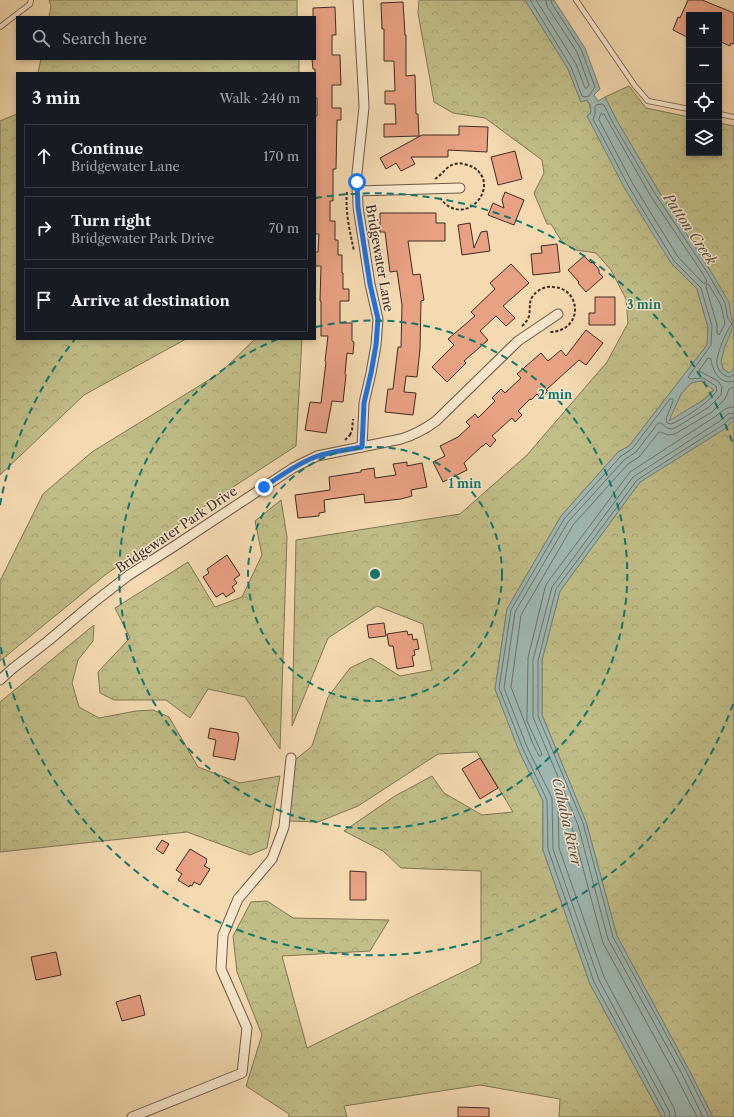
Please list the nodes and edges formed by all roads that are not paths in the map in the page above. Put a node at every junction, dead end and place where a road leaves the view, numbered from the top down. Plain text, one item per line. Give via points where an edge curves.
1 (31, 0) edge
2 (358, 0) edge
3 (576, 0) edge
4 (0, 27) edge
5 (686, 107) edge
6 (722, 115) edge
7 (734, 117) edge
8 (460, 188) dead end
9 (357, 191) junction
10 (558, 314) dead end
11 (362, 447) junction
12 (0, 680) edge
13 (291, 758) dead end
14 (132, 1117) edge

1 - 4 lane via 30,4
2 - 9 street, Bridgewater Lane via 364,107
3 - 5 lane via 648,101
6 - 7 lane
8 - 9 street
9 - 11 street, Bridgewater Lane via 363,244 378,319 376,345 364,403
10 - 11 street, Bridgewater Park Drive via 518,341 436,421 402,439
11 - 12 street, Bridgewater Park Drive via 317,456 293,468 129,575
13 - 14 street via 284,827 272,859 238,899 223,934 222,969 248,1028 242,1073

